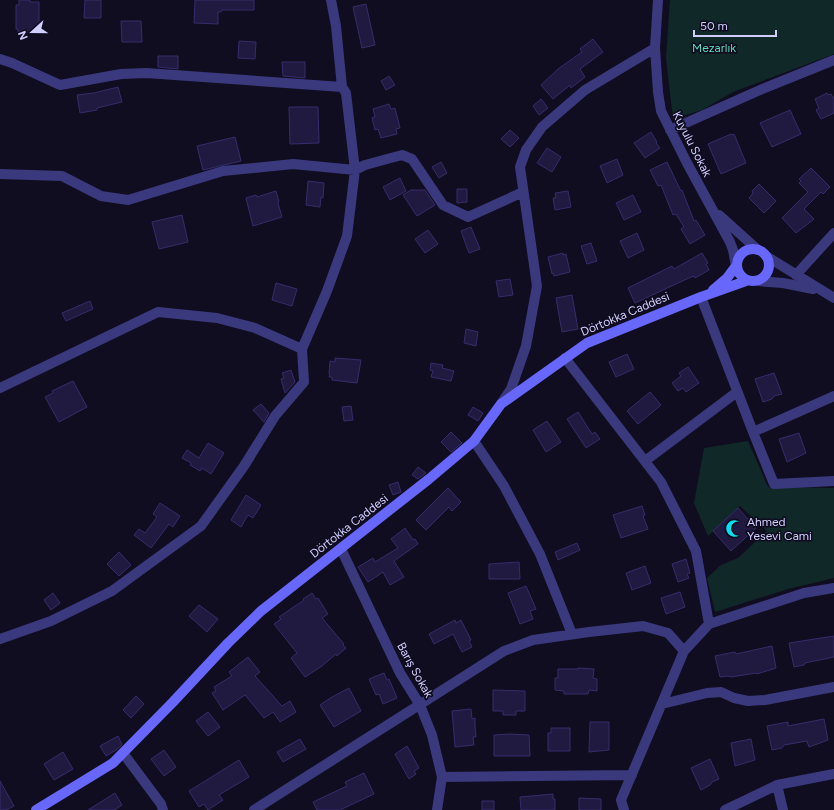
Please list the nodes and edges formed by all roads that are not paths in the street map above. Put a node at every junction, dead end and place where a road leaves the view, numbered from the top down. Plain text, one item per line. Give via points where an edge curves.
1 (331, 0) edge
2 (658, 0) edge
3 (656, 48) junction
4 (0, 59) edge
5 (834, 60) edge
6 (342, 87) junction
7 (670, 130) junction
8 (355, 170) junction
9 (0, 174) edge
10 (523, 192) junction
11 (708, 201) junction
12 (834, 233) edge
13 (758, 250) junction
14 (766, 256) junction
15 (736, 266) junction
16 (796, 275) junction
17 (746, 281) junction
18 (758, 281) junction
19 (821, 290) junction
20 (701, 297) junction
21 (834, 298) edge
22 (302, 349) junction
23 (565, 358) junction
24 (0, 388) edge
25 (737, 392) junction
26 (834, 396) edge
27 (501, 404) junction
28 (752, 432) junction
29 (474, 441) junction
30 (645, 461) junction
31 (834, 481) edge
32 (341, 549) junction
33 (834, 588) edge
34 (709, 624) junction
35 (572, 634) junction
36 (0, 639) edge
37 (684, 651) junction
38 (834, 687) edge
39 (662, 704) junction
40 (420, 705) junction
41 (123, 754) junction
42 (834, 774) edge
43 (632, 775) junction
44 (442, 777) junction
45 (777, 785) junction
46 (36, 810) edge
47 (163, 810) edge
48 (254, 810) edge
49 (437, 810) edge
50 (624, 810) edge
51 (725, 810) edge
52 (783, 810) edge

1 - 6 street
2 - 3 street, Kuyulu Sokak
3 - 7 street, Kuyulu Sokak via 659,104
3 - 10 street via 585,90 542,127 526,150 520,167
4 - 6 street via 60,85 121,74 146,73
5 - 7 street
6 - 8 street via 346,93
7 - 11 street, Kuyulu Sokak
8 - 9 street via 293,164 223,171 128,200 101,196 62,176
8 - 10 street via 402,155 412,159 443,205 468,217
8 - 22 street via 347,236
10 - 27 street via 537,286 526,346 511,389
11 - 13 street, Kuyulu Sokak via 725,221
11 - 15 street, Kuyulu Sokak via 733,250
12 - 16 street
13 - 14 street
13 - 15 street via 748,249 743,252
14 - 16 street
14 - 18 street via 768,270
15 - 17 street via 739,275
15 - 20 street, Dörtokka Caddesi via 722,283
16 - 19 street
17 - 18 street
17 - 20 street, Dörtokka Caddesi
18 - 19 street
19 - 21 street
20 - 23 street, Dörtokka Caddesi via 587,343
20 - 25 street
22 - 24 street via 255,328 217,318 158,312
22 - 36 street via 304,382 275,416 244,466 201,526 112,591 51,621
23 - 27 street, Dörtokka Caddesi
23 - 30 street
25 - 28 street
25 - 30 street
26 - 28 street
27 - 29 street, Dörtokka Caddesi
28 - 31 street via 774,484
29 - 32 street, Dörtokka Caddesi
29 - 35 street via 504,486 540,554
30 - 34 street via 661,482 696,551
32 - 40 street, Barış Sokak via 400,673
32 - 41 street, Dörtokka Caddesi via 261,611
33 - 34 street via 804,593
34 - 37 street
35 - 37 street via 643,626 668,632
35 - 40 street via 534,640 504,651
37 - 39 street
38 - 39 street via 765,700 734,698 721,692 707,693
39 - 43 street
40 - 44 street, Barış Sokak via 432,735
40 - 48 street
41 - 46 street, Dörtokka Caddesi via 114,764
41 - 47 street
42 - 45 street
43 - 44 street
43 - 50 street via 621,800
44 - 49 street, Barış Sokak
45 - 51 street
45 - 52 street

